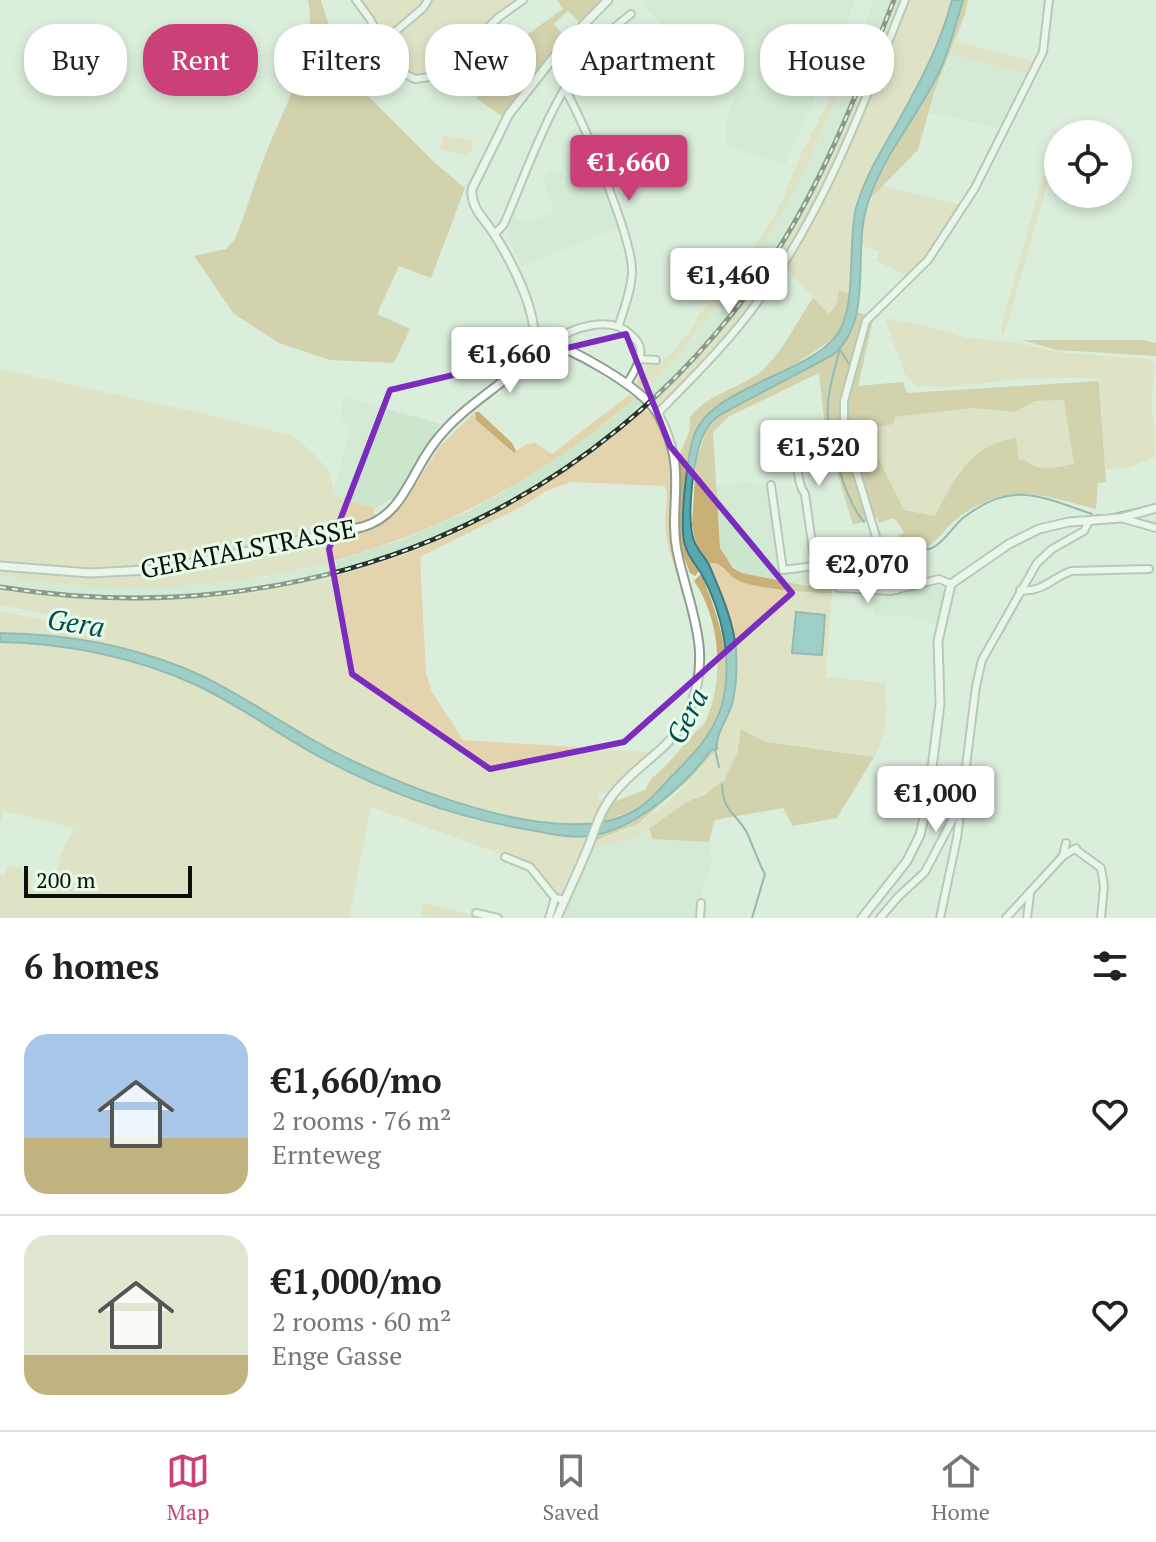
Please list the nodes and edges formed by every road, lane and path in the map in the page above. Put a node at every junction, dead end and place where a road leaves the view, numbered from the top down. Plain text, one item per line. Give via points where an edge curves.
1 (356, 0) edge
2 (428, 0) edge
3 (523, 0) edge
4 (608, 0) edge
5 (905, 0) edge
6 (1049, 0) edge
7 (631, 14) dead end
8 (371, 24) edge
9 (404, 24) edge
10 (620, 24) edge
11 (409, 77) edge
12 (563, 96) edge
13 (568, 96) edge
14 (495, 234) junction
15 (619, 325) junction
16 (536, 338) junction
17 (555, 342) junction
18 (640, 359) junction
19 (656, 360) dead end
20 (627, 384) junction
21 (658, 413) junction
22 (766, 443) dead end
23 (771, 485) dead end
24 (1156, 508) edge
25 (1121, 518) junction
26 (1089, 521) junction
27 (1156, 528) edge
28 (0, 566) edge
29 (814, 566) junction
30 (1149, 569) dead end
31 (951, 584) junction
32 (897, 590) junction
33 (1020, 590) junction
34 (962, 803) junction
35 (1066, 843) dead end
36 (1063, 856) junction
37 (505, 857) dead end
38 (1030, 892) junction
39 (555, 898) junction
40 (565, 900) junction
41 (701, 903) dead end
42 (476, 913) dead end
43 (498, 918) edge
44 (549, 918) edge
45 (557, 918) edge
46 (700, 918) edge
47 (862, 918) edge
48 (880, 918) edge
49 (940, 918) edge
50 (1006, 918) edge
51 (1027, 918) edge
52 (1101, 918) edge

1 - 8 street
2 - 9 street
3 - 11 street via 445,68 431,77
4 - 14 street via 561,48 498,132 471,195
5 - 21 street via 839,161 790,255 732,337
6 - 32 street via 1043,52 975,188 928,260 866,321 844,401 852,460
7 - 10 street
12 - 14 street
13 - 15 street via 631,260
14 - 16 street via 518,281
15 - 17 street via 577,330
15 - 18 street via 638,341
16 - 17 street
16 - 28 street, GERATALSTRASSE via 523,364 441,435 397,504 368,525 164,569 90,573
17 - 20 street
18 - 19 street
18 - 20 street
20 - 21 street
21 - 40 street via 674,457 677,550 698,626 700,662 693,700 677,733 613,793
22 - 29 street via 788,441 796,453
23 - 29 street via 783,570
24 - 25 street
25 - 26 street
25 - 27 street
26 - 31 street via 1054,525 1022,537
26 - 33 street via 1084,531 1037,563
29 - 32 street via 820,577 838,588
30 - 33 street via 1071,571 1040,589
31 - 32 street via 939,579
31 - 47 street via 938,641 940,704 920,835 907,861
33 - 34 street via 982,660
34 - 48 street via 925,872
34 - 49 street
35 - 36 street
36 - 38 street
36 - 52 street via 1075,848 1101,868
37 - 39 street via 530,867
38 - 50 street
38 - 51 street
39 - 40 street
39 - 44 street
40 - 45 street
41 - 46 street
42 - 43 street

